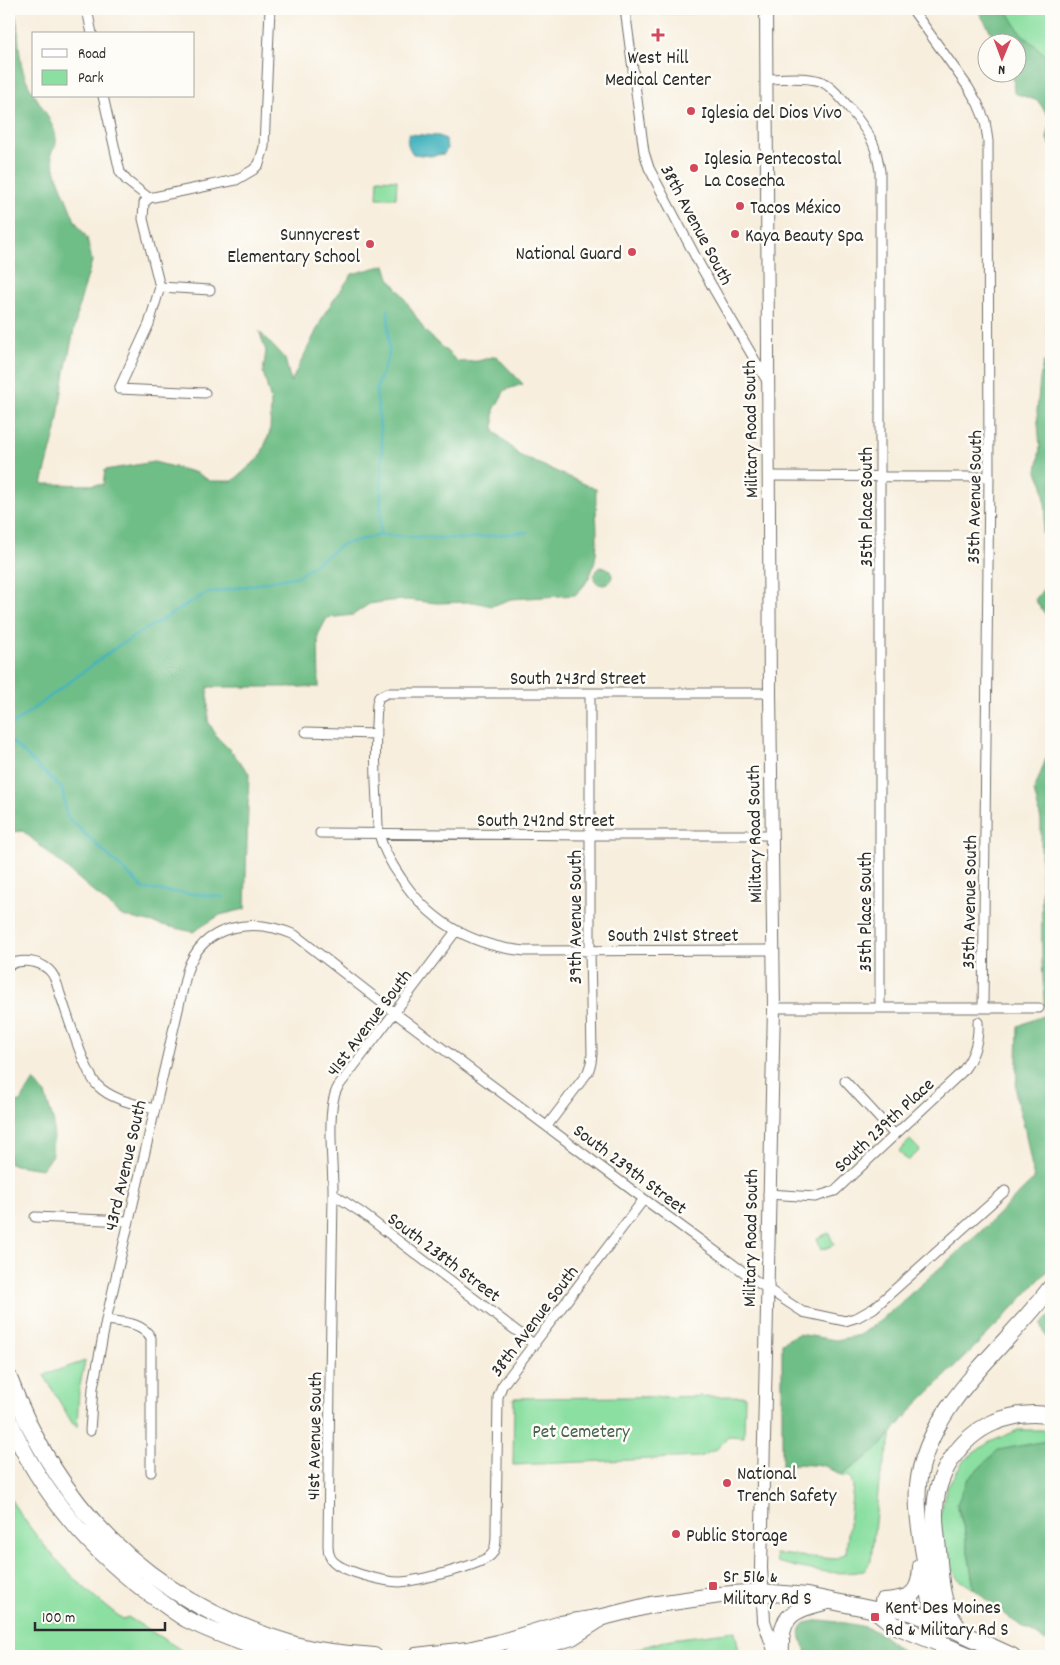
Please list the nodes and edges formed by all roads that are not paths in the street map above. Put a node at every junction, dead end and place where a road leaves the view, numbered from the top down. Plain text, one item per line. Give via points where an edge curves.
1 (87, 9) edge
2 (270, 9) edge
3 (625, 9) edge
4 (766, 9) edge
5 (912, 9) edge
6 (92, 32) edge
7 (766, 79) junction
8 (103, 98) edge
9 (149, 198) junction
10 (160, 287) junction
11 (210, 290) dead end
12 (768, 383) junction
13 (205, 393) dead end
14 (769, 476) junction
15 (881, 476) junction
16 (989, 477) junction
17 (590, 693) junction
18 (770, 694) junction
19 (306, 732) dead end
20 (376, 734) junction
21 (320, 833) dead end
22 (379, 834) junction
23 (590, 835) junction
24 (772, 835) junction
25 (231, 928) joint
26 (456, 931) junction
27 (590, 950) junction
28 (773, 950) junction
29 (9, 965) edge
30 (774, 1008) junction
31 (880, 1008) junction
32 (983, 1008) junction
33 (1039, 1008) dead end
34 (395, 1013) junction
35 (978, 1022) dead end
36 (845, 1081) dead end
37 (154, 1109) junction
38 (547, 1126) junction
39 (894, 1134) junction
40 (1005, 1191) dead end
41 (333, 1194) junction
42 (768, 1194) junction
43 (644, 1199) junction
44 (35, 1217) dead end
45 (128, 1221) junction
46 (1051, 1287) edge
47 (766, 1288) junction
48 (106, 1320) junction
49 (535, 1345) junction
50 (9, 1378) edge
51 (1051, 1416) edge
52 (9, 1420) edge
53 (90, 1431) dead end
54 (151, 1472) dead end
55 (923, 1547) junction
56 (481, 1561) joint
57 (761, 1592) junction
58 (832, 1601) junction
59 (855, 1605) junction
60 (875, 1610) junction
61 (603, 1617) junction
62 (934, 1621) junction
63 (961, 1633) junction
64 (943, 1650) edge
65 (281, 1656) edge
66 (374, 1656) edge
67 (416, 1656) edge
68 (511, 1656) edge
69 (776, 1656) edge
70 (782, 1656) edge
71 (970, 1656) edge
72 (1012, 1656) edge

1 - 6 street
2 - 9 street via 264,147 259,164 236,180
3 - 12 street, 38th Avenue South via 644,152 649,168
4 - 7 main road, Military Road South
5 - 16 street, 35th Avenue South via 978,104 988,141
7 - 12 main road, Military Road South
7 - 15 street, 35th Place South via 812,80 828,86 860,123 878,155
8 - 9 street via 120,172 126,181
9 - 10 street via 144,203 143,220
10 - 11 street
10 - 13 street via 149,324 119,389
12 - 14 main road, Military Road South
14 - 15 street
14 - 18 main road, Military Road South
15 - 16 street
15 - 31 street, 35th Place South
16 - 32 street, 35th Avenue South
17 - 18 street, South 243rd Street
17 - 20 street, South 243rd Street via 387,693 378,700
17 - 23 street, 39th Avenue South
18 - 24 main road, Military Road South
19 - 20 street
20 - 22 street
21 - 22 street, South 242nd Street
22 - 23 street, South 242nd Street
22 - 26 street via 390,860 414,897
23 - 24 street, South 242nd Street
23 - 27 street, 39th Avenue South
24 - 28 main road, Military Road South
25 - 34 street, South 239th Street via 263,925 295,935
25 - 37 street, 43rd Avenue South via 212,936 190,961
26 - 27 street, South 241st Street via 484,943 513,949
26 - 34 street, 41st Avenue South
27 - 28 street, South 241st Street
27 - 38 street, 39th Avenue South via 592,1064
28 - 30 main road, Military Road South
29 - 37 street via 30,962 49,970 95,1083 116,1097
30 - 31 street
30 - 42 main road, Military Road South
31 - 32 street
32 - 33 street
34 - 38 street, South 239th Street
34 - 41 street, 41st Avenue South via 335,1092
35 - 39 street, South 239th Place via 977,1041 969,1063 955,1080
36 - 39 street
37 - 45 street, 43rd Avenue South
38 - 43 street, South 239th Street
39 - 42 street, South 239th Place via 862,1167 829,1194 815,1198
40 - 47 street, South 239th Street via 874,1308 858,1317 845,1322 804,1312
41 - 49 street, South 238th Street
41 - 56 street, 41st Avenue South via 328,1552 335,1563 384,1581 401,1582
42 - 47 main road, Military Road South
43 - 47 street, South 239th Street
43 - 49 street, 38th Avenue South
44 - 45 street
45 - 48 street, 43rd Avenue South
46 - 55 highway via 965,1387 936,1429 925,1454 918,1486
47 - 57 main road, Military Road South
48 - 53 street, 43rd Avenue South via 93,1388
48 - 54 street via 141,1327 151,1338
49 - 56 street, 38th Avenue South via 502,1386 498,1396 495,1546 493,1553
50 - 66 highway via 33,1435 60,1481 107,1537 144,1570 181,1596 238,1625 296,1645
51 - 63 highway via 1031,1414 990,1424 966,1441 944,1472 938,1488 935,1515 941,1578 947,1609
52 - 65 highway via 29,1461 65,1514 95,1548 132,1581 183,1617 212,1632
55 - 59 highway via 920,1584 913,1594
55 - 62 highway
57 - 58 highway
57 - 61 highway via 686,1599
57 - 69 main road, Military Road South via 764,1621
58 - 59 highway
58 - 70 highway via 803,1607 790,1616 782,1630
59 - 60 highway
60 - 62 highway via 897,1608
60 - 64 highway via 894,1625
61 - 67 highway via 561,1624 498,1644
61 - 68 highway via 572,1637
62 - 63 highway
62 - 64 highway
63 - 72 highway
64 - 71 highway

